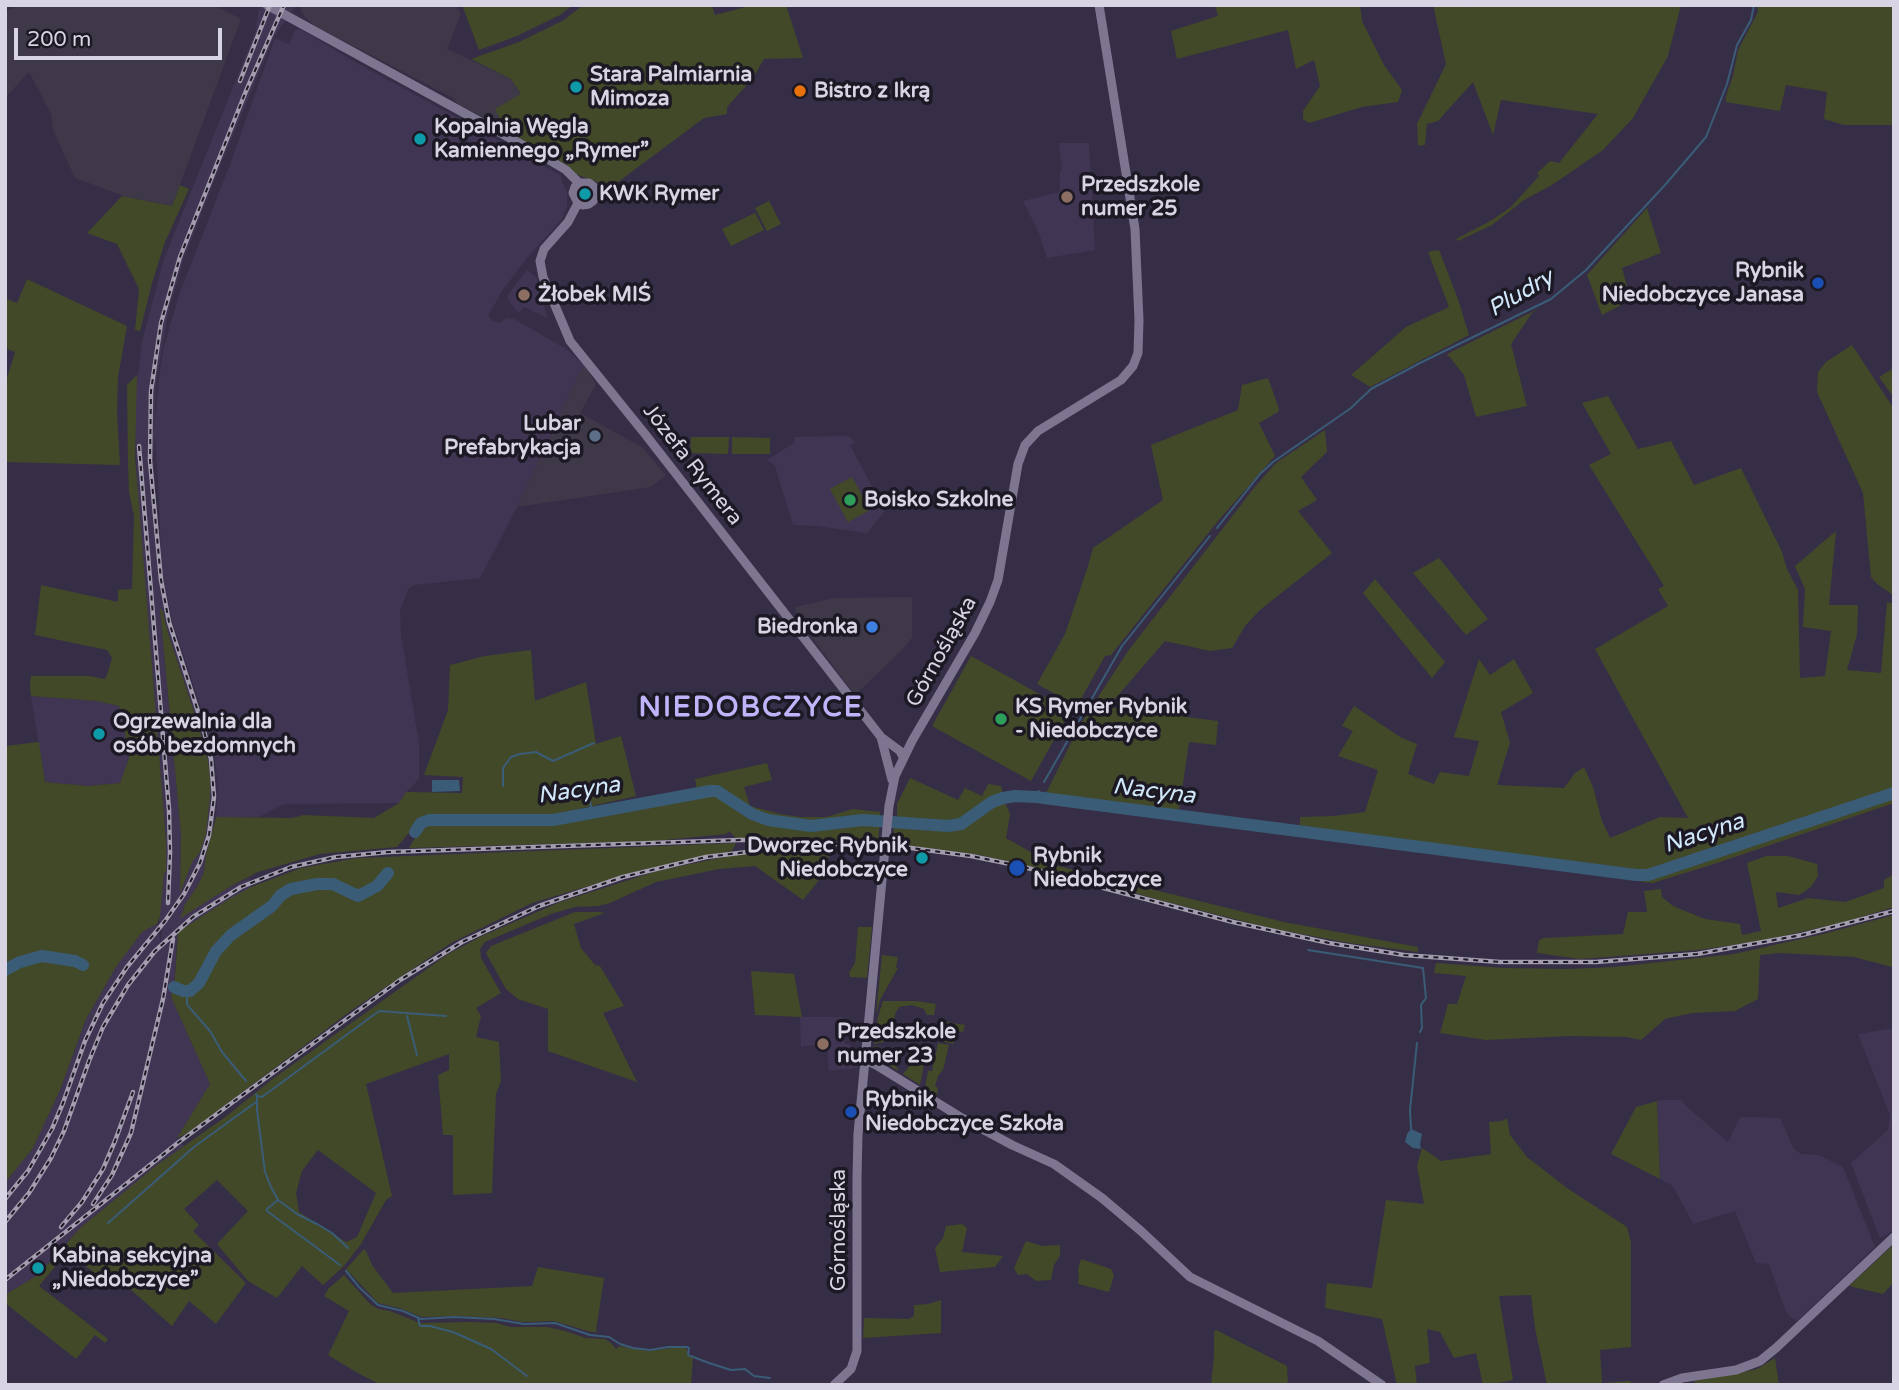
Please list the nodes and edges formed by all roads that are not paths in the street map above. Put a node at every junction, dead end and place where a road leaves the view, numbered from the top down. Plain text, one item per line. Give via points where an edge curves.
1 (267, 5) edge
2 (1099, 5) edge
3 (579, 183) junction
4 (578, 203) junction
5 (913, 738) junction
6 (888, 746) junction
7 (903, 757) junction
8 (893, 785) junction
9 (865, 1060) junction
10 (1894, 1237) edge
11 (834, 1385) edge
12 (1382, 1385) edge
13 (1663, 1385) edge

1 - 3 street via 539,154
2 - 5 street, Górnośląska via 1135,229 1138,353 1121,380 1038,431 1025,445 990,602
3 - 4 street via 573,193
3 - 4 street via 589,183 596,194 589,204
4 - 6 street, Józefa Rymera via 540,261 570,341
5 - 6 street
5 - 7 street, Górnośląska
6 - 7 street
6 - 8 street
7 - 8 street, Górnośląska
8 - 9 street, Górnośląska
9 - 11 street, Górnośląska via 857,1164 857,1351 851,1369
9 - 12 street via 962,1118 1054,1164 1142,1231 1190,1277 1318,1341
10 - 13 street via 1760,1361

